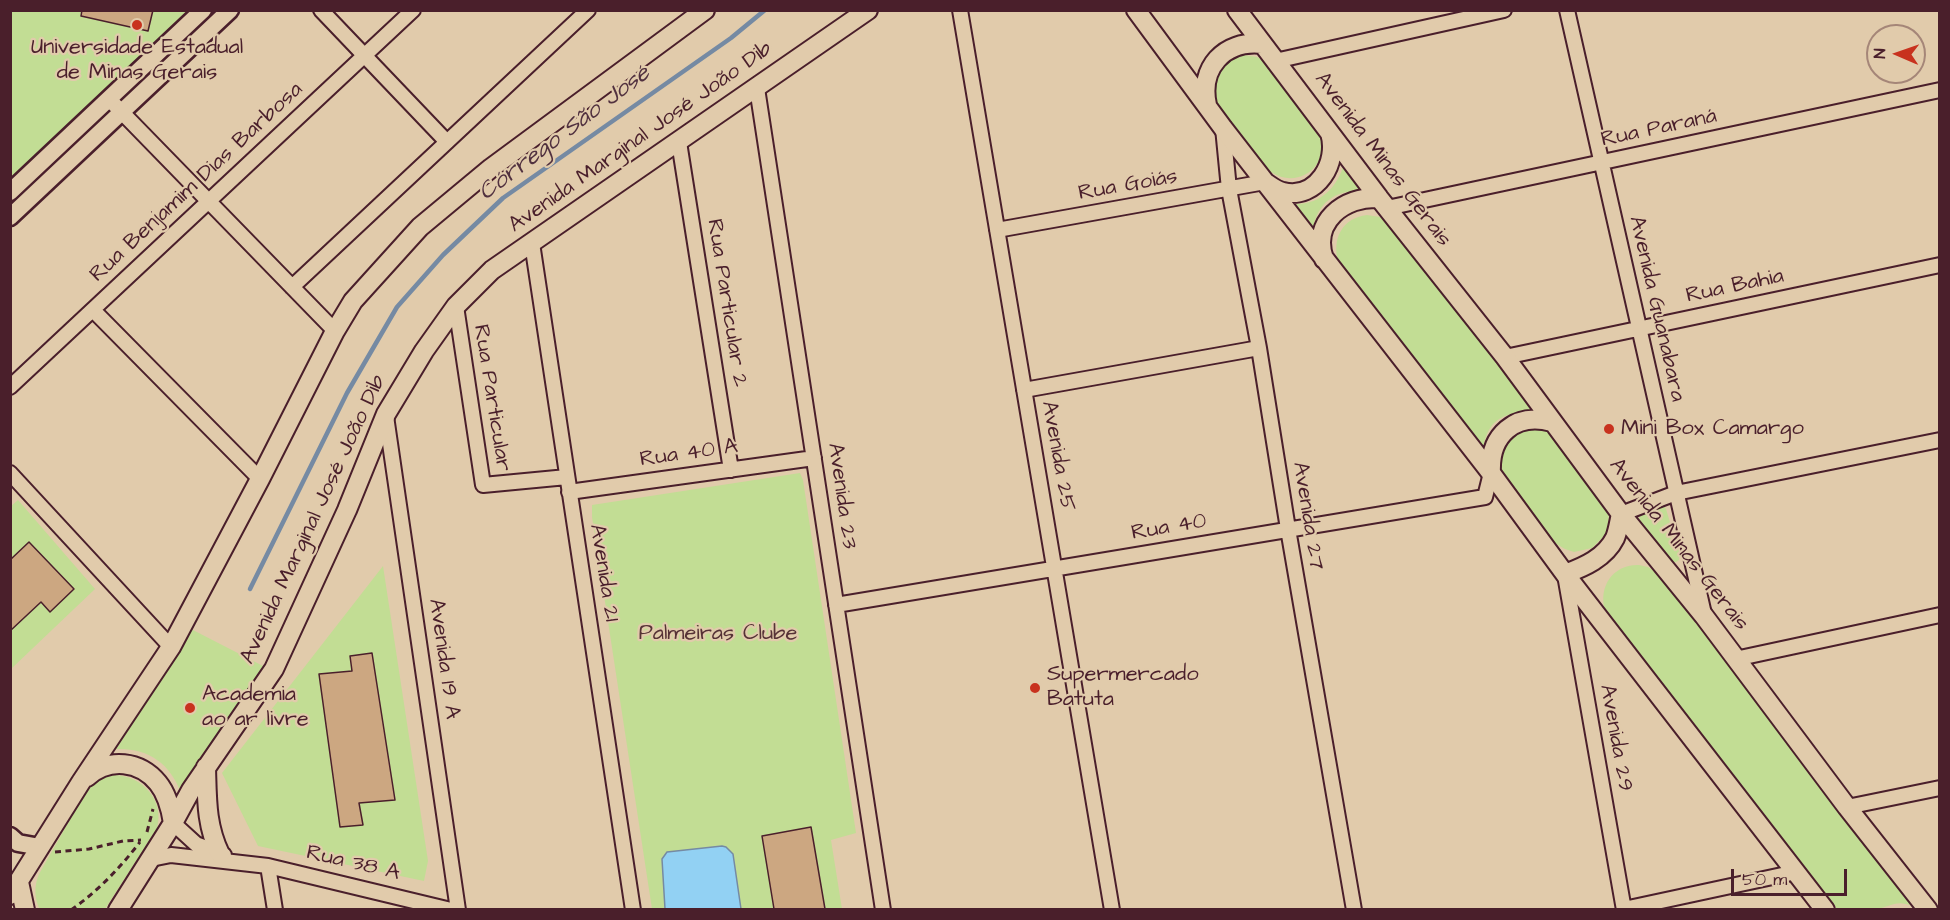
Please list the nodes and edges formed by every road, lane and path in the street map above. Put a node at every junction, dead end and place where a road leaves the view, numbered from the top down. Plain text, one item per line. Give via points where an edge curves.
1 (203, 10) edge
2 (230, 10) edge
3 (321, 10) edge
4 (413, 10) edge
5 (588, 10) edge
6 (705, 10) edge
7 (868, 10) edge
8 (960, 10) edge
9 (1136, 10) edge
10 (1237, 10) edge
11 (1504, 10) edge
12 (1567, 10) edge
13 (1262, 44) junction
14 (364, 56) junction
15 (1275, 61) junction
16 (757, 88) junction
17 (1940, 90) edge
18 (109, 99) junction
19 (1207, 105) junction
20 (122, 112) junction
21 (1223, 128) junction
22 (1330, 131) junction
23 (447, 142) junction
24 (679, 142) junction
25 (1601, 162) junction
26 (1265, 182) junction
27 (1229, 189) junction
28 (10, 192) edge
29 (209, 201) junction
30 (1383, 203) junction
31 (10, 218) edge
32 (997, 230) junction
33 (532, 243) junction
34 (1324, 259) junction
35 (1940, 265) edge
36 (292, 287) junction
37 (456, 306) junction
38 (93, 310) junction
39 (1640, 329) junction
40 (335, 331) junction
41 (1258, 348) junction
42 (1505, 357) junction
43 (10, 387) edge
44 (1024, 390) junction
45 (386, 414) junction
46 (1552, 422) junction
47 (1940, 440) edge
48 (814, 458) junction
49 (730, 470) junction
50 (10, 473) edge
51 (1491, 473) junction
52 (567, 477) junction
53 (260, 479) junction
54 (16, 488) edge
55 (569, 492) junction
56 (1677, 493) junction
57 (1622, 514) junction
58 (1288, 529) junction
59 (1054, 568) junction
60 (1565, 574) junction
61 (836, 605) junction
62 (1940, 615) edge
63 (1704, 616) junction
64 (171, 647) junction
65 (1736, 659) junction
66 (206, 767) junction
67 (81, 783) junction
68 (1940, 788) edge
69 (153, 807) dead end
70 (1847, 807) junction
71 (173, 823) junction
72 (10, 836) edge
73 (141, 840) junction
74 (40, 847) junction
75 (155, 851) junction
76 (220, 854) junction
77 (243, 862) junction
78 (268, 866) junction
79 (1796, 872) junction
80 (13, 884) edge
81 (25, 909) edge
82 (71, 909) edge
83 (118, 909) edge
84 (275, 909) edge
85 (452, 909) edge
86 (458, 909) edge
87 (633, 909) edge
88 (883, 909) edge
89 (1112, 909) edge
90 (1354, 909) edge
91 (1624, 909) edge
92 (1825, 909) edge
93 (1928, 909) edge

1 - 18 street
2 - 20 street
3 - 14 street
4 - 14 street, Rua Benjamim Dias Barbosa
5 - 23 street
6 - 40 main road via 491,168 420,227 353,301
7 - 16 main road, Avenida Marginal José João Dib
8 - 32 street, Avenida 25
9 - 19 main road
10 - 13 main road, Avenida Minas Gerais
11 - 15 street
12 - 25 street, Avenida Guanabara
13 - 15 main road, Avenida Minas Gerais
13 - 19 main road via 1238,45 1217,59 1206,81
14 - 23 street
14 - 29 street, Rua Benjamim Dias Barbosa
15 - 22 main road, Avenida Minas Gerais
16 - 24 main road, Avenida Marginal José João Dib
16 - 48 street, Avenida 23
17 - 25 street, Rua Paraná
18 - 20 street
18 - 28 street
19 - 21 main road
20 - 29 street
20 - 31 street
21 - 26 main road
21 - 27 street, Avenida 27
22 - 26 main road via 1330,165 1317,183 1284,192
22 - 30 main road, Avenida Minas Gerais
23 - 36 street
24 - 33 main road, Avenida Marginal José João Dib
24 - 49 street, Rua Particular 2
25 - 30 street, Rua Paraná
25 - 39 street, Avenida Guanabara
26 - 27 street, Rua Goiás
26 - 34 main road
27 - 32 street, Rua Goiás
27 - 41 street, Avenida 27
29 - 36 street
29 - 38 street, Rua Benjamim Dias Barbosa
30 - 34 main road via 1366,197 1333,213 1322,235 1320,248
30 - 42 main road, Avenida Minas Gerais
32 - 44 street, Avenida 25
33 - 37 main road, Avenida Marginal José João Dib via 492,270
33 - 52 street, Avenida 21
34 - 51 main road
35 - 39 street, Rua Bahia
36 - 40 street
37 - 45 main road, Avenida Marginal José João Dib
37 - 52 street, Rua Particular via 483,485
38 - 43 street, Rua Benjamim Dias Barbosa
38 - 53 street
39 - 42 street, Rua Bahia
39 - 56 street, Avenida Guanabara
40 - 53 main road
41 - 44 street
41 - 58 street, Avenida 27
42 - 46 main road, Avenida Minas Gerais
44 - 59 street, Avenida 25
45 - 66 main road, Avenida Marginal José João Dib via 274,669
45 - 86 street, Avenida 19 A
46 - 51 main road via 1528,419 1507,429 1493,449
46 - 57 main road, Avenida Minas Gerais
47 - 56 street
48 - 49 street, Rua 40 A
48 - 61 street, Avenida 23
49 - 55 street, Rua 40 A
50 - 54 street
51 - 58 street, Rua 40 via 1485,497
51 - 60 main road
52 - 55 street, Avenida 21
53 - 64 main road
54 - 64 street
55 - 87 street, Avenida 21
56 - 57 street
56 - 63 street, Avenida Guanabara
57 - 60 main road via 1614,538 1602,555
57 - 63 main road, Avenida Minas Gerais
58 - 59 street, Rua 40
58 - 90 street, Avenida 27
59 - 61 street, Rua 40
59 - 89 street, Avenida 25
60 - 79 main road
60 - 91 street, Avenida 29
61 - 88 street, Avenida 23
62 - 65 street
63 - 65 main road, Avenida Minas Gerais
64 - 67 main road
65 - 70 main road, Avenida Minas Gerais
66 - 71 main road, Avenida Marginal José João Dib
66 - 76 main road via 207,807 212,837
67 - 71 main road via 106,765 124,763 138,767 160,785
67 - 74 main road
68 - 70 street
69 - 73 path
70 - 93 main road, Avenida Minas Gerais
71 - 75 main road, Avenida Marginal José João Dib
71 - 76 street, Rua 38 A via 196,844
72 - 74 street via 18,843
73 - 74 path via 55,852
73 - 75 path
73 - 82 path via 120,868
74 - 80 main road
75 - 77 street, Rua 38 A
75 - 83 main road, Avenida Marginal José João Dib
76 - 77 street, Rua 38 A
77 - 78 street, Rua 38 A
78 - 84 street
78 - 85 street, Rua 38 A
79 - 91 street
79 - 92 main road
80 - 81 main road

